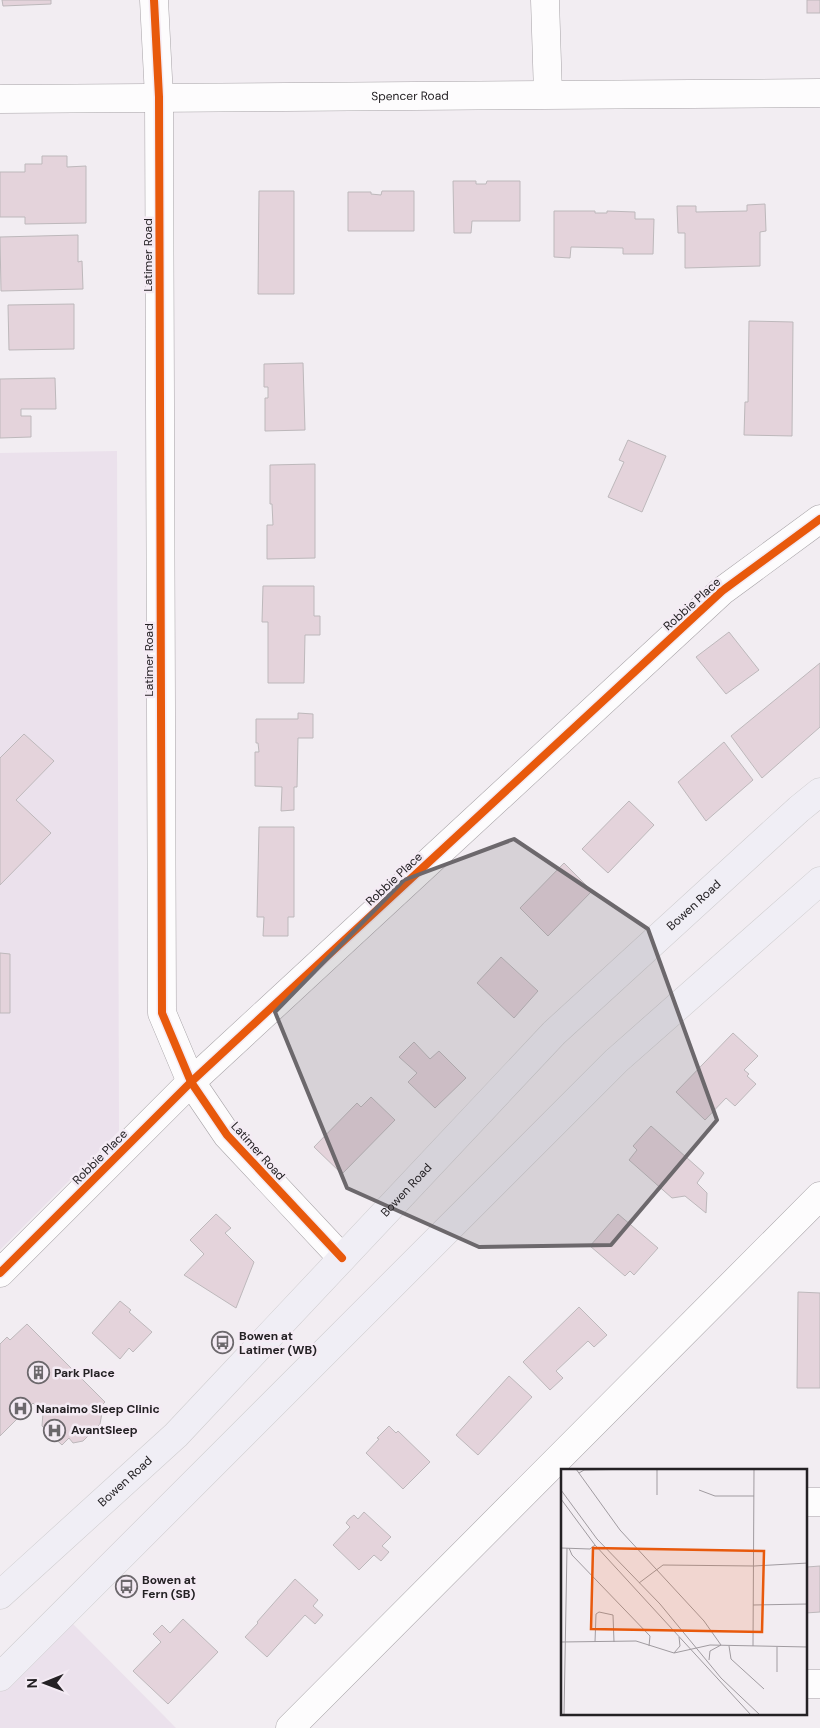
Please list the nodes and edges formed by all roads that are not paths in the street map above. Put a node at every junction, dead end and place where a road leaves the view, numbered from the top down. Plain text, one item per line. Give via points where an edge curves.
1 (154, 0) edge
2 (545, 0) edge
3 (820, 93) edge
4 (548, 94) junction
5 (159, 97) junction
6 (0, 99) edge
7 (820, 519) edge
8 (820, 792) edge
9 (820, 881) edge
10 (191, 1082) junction
11 (820, 1196) edge
12 (342, 1258) junction
13 (0, 1273) edge
14 (0, 1596) edge
15 (0, 1677) edge
16 (290, 1728) edge

1 - 5 street, Latimer Road
2 - 4 street
3 - 4 street, Spencer Road
4 - 5 street, Spencer Road
5 - 6 street, Spencer Road
5 - 10 street, Latimer Road via 162,1013
7 - 10 street, Robbie Place via 722,591
8 - 12 main road, Bowen Road via 554,1033
9 - 15 main road via 616,1061
10 - 12 street, Latimer Road via 227,1136
10 - 13 street, Robbie Place
11 - 16 street
12 - 14 main road, Bowen Road via 176,1434

